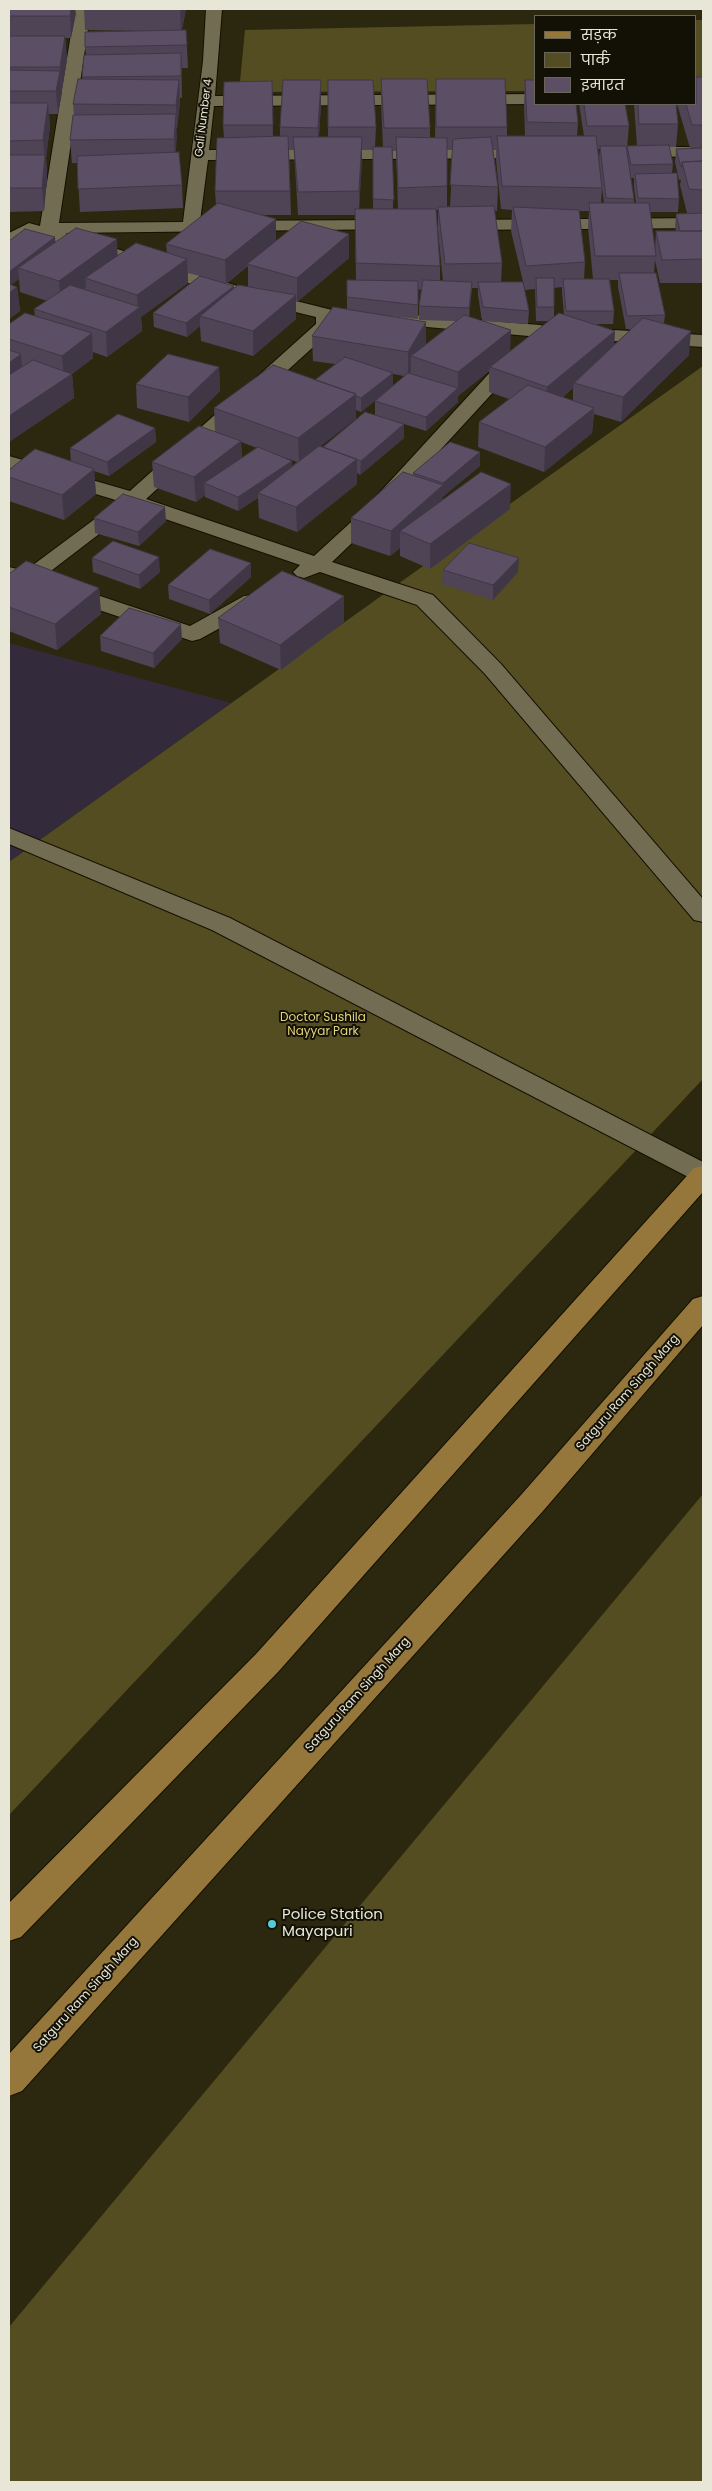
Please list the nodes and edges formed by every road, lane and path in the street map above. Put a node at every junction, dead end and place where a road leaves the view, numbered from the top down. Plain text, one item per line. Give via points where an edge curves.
1 (83, 9) edge
2 (214, 9) edge
3 (193, 45) dead end
4 (212, 45) junction
5 (58, 46) edge
6 (77, 46) junction
7 (96, 46) edge
8 (534, 99) edge
9 (206, 102) junction
10 (614, 152) edge
11 (703, 152) edge
12 (545, 153) edge
13 (200, 155) junction
14 (703, 224) edge
15 (408, 225) edge
16 (447, 225) edge
17 (191, 226) junction
18 (9, 227) edge
19 (39, 228) junction
20 (9, 242) edge
21 (374, 318) edge
22 (540, 331) junction
23 (703, 341) edge
24 (9, 462) edge
25 (134, 499) junction
26 (318, 564) junction
27 (18, 576) edge
28 (9, 836) edge
29 (703, 914) edge
30 (703, 1174) edge
31 (703, 1306) edge
32 (9, 1926) edge
33 (9, 2080) edge

1 - 6 street
2 - 4 street, Gali Number 4
3 - 4 street
4 - 9 street, Gali Number 4
5 - 6 street
6 - 7 street
6 - 19 street
8 - 9 street
9 - 13 street, Gali Number 4
10 - 11 street
12 - 13 street
13 - 17 street, Gali Number 4
14 - 16 street
15 - 17 street
17 - 19 street
18 - 19 street
19 - 20 street
19 - 25 street via 128,266 335,315
21 - 22 street
22 - 23 street
22 - 26 street via 368,516
24 - 25 street
25 - 26 street via 141,505
25 - 27 street
26 - 27 street via 192,634
26 - 29 street via 425,600 493,668
28 - 30 street via 220,924
30 - 32 main road via 267,1663
31 - 33 main road, Satguru Ram Singh Marg via 532,1503

